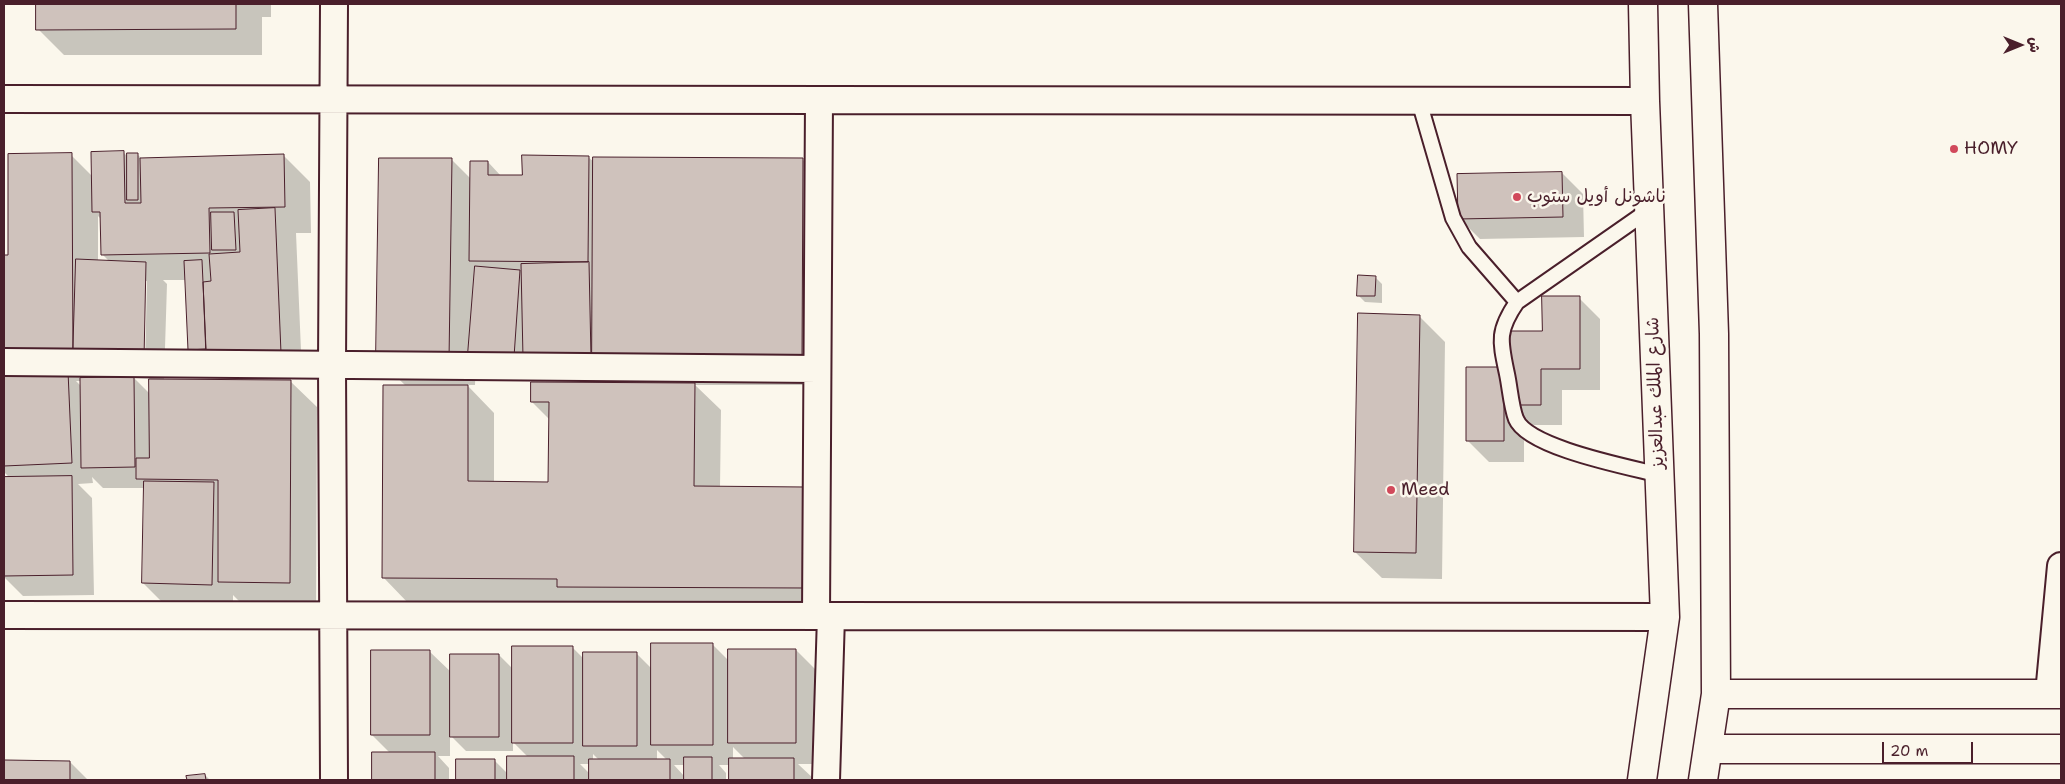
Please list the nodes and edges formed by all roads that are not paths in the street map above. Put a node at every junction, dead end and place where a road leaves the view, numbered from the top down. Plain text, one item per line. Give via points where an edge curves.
1 (334, 4) edge
2 (1643, 4) edge
3 (1703, 4) edge
4 (4, 100) edge
5 (334, 100) junction
6 (819, 100) junction
7 (1419, 101) junction
8 (1645, 101) junction
9 (1649, 210) junction
10 (1517, 302) junction
11 (4, 362) edge
12 (332, 366) junction
13 (817, 369) junction
14 (1660, 475) junction
15 (2061, 566) edge
16 (4, 615) edge
17 (334, 616) junction
18 (823, 616) junction
19 (1665, 617) junction
20 (1716, 694) junction
21 (2055, 694) edge
22 (1708, 749) junction
23 (2061, 749) edge
24 (334, 780) edge
25 (826, 780) edge
26 (1642, 780) edge
27 (1703, 780) edge

1 - 5 street
2 - 8 street, شارع الملك عبدالعزيز
3 - 20 street via 1714,334
4 - 5 street
5 - 6 street
5 - 12 street
6 - 7 street
6 - 13 street
7 - 8 street
7 - 10 lane via 1453,218 1469,246
8 - 9 street, شارع الملك عبدالعزيز
9 - 10 lane
9 - 14 street, شارع الملك عبدالعزيز
10 - 14 lane via 1505,320 1500,341 1516,420 1533,436 1555,447
11 - 12 street
12 - 13 street
12 - 17 street
13 - 18 street
14 - 19 street, شارع الملك عبدالعزيز
15 - 21 street
16 - 17 street
17 - 18 street
17 - 24 street
18 - 19 street
18 - 25 street
19 - 26 street, شارع الملك عبدالعزيز
20 - 21 street
20 - 22 street
22 - 23 street
22 - 27 street

